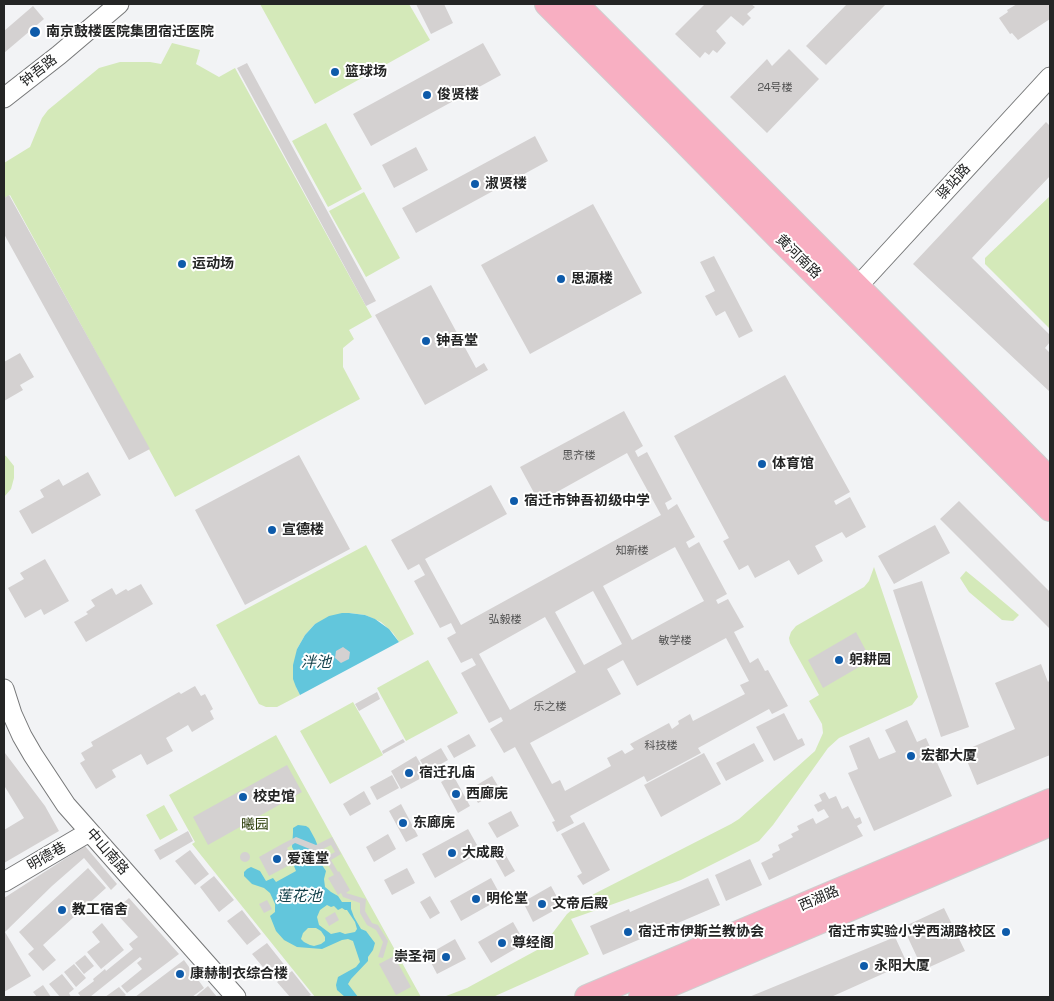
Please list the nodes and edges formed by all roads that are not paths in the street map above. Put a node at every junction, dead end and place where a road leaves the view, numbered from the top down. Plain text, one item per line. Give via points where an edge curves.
1 (119, 4) edge
2 (547, 4) edge
3 (576, 4) edge
4 (1050, 77) edge
5 (4, 98) edge
6 (858, 286) junction
7 (1050, 480) edge
8 (1050, 509) edge
9 (4, 689) edge
10 (1050, 801) edge
11 (1050, 824) edge
12 (89, 832) junction
13 (4, 882) edge
14 (236, 997) edge
15 (587, 997) edge
16 (641, 997) edge

1 - 5 street, 钟吾路
2 - 8 main road, 黄河南路
3 - 6 main road, 黄河南路
4 - 6 street, 驿站路
6 - 7 main road, 黄河南路
9 - 12 street, 中山南路 via 12,714 33,755 66,805
10 - 15 main road, 西湖路
11 - 16 main road, 西湖路
12 - 13 street, 明德巷
12 - 14 street, 中山南路

